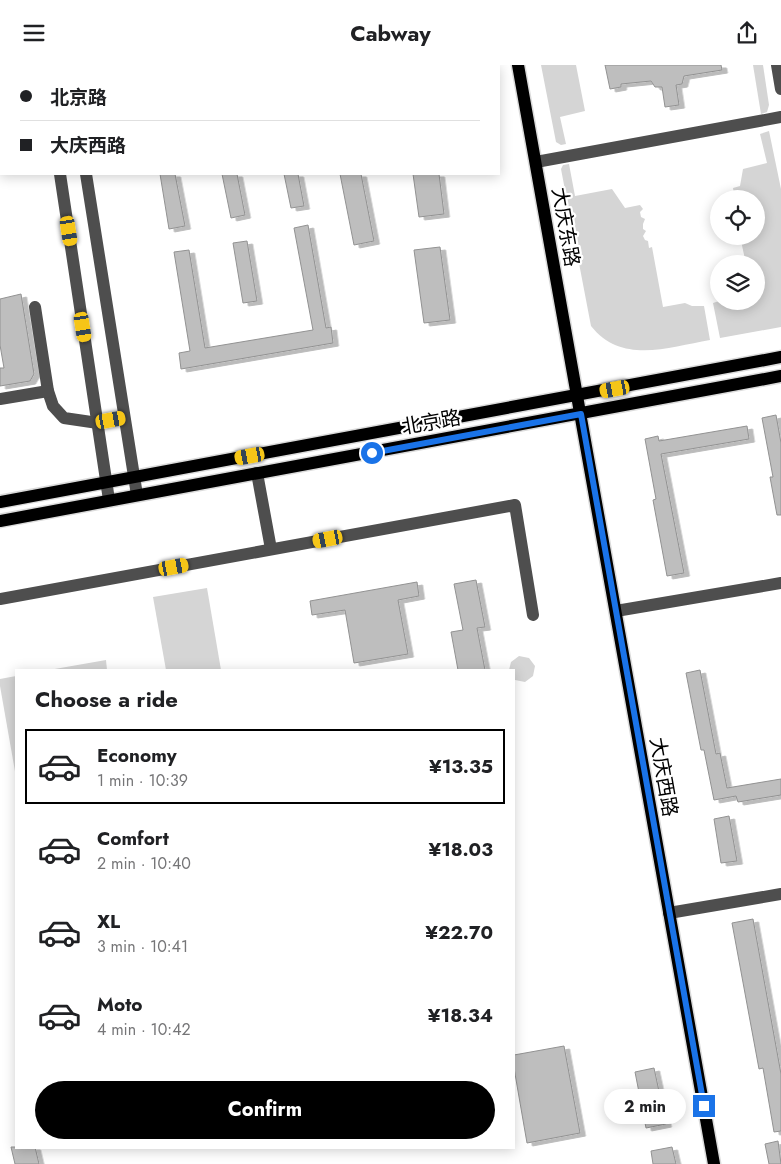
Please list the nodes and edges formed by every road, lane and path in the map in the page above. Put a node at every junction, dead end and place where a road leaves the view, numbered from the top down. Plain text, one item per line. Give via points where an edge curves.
1 (518, 65) edge
2 (776, 65) edge
3 (781, 89) edge
4 (781, 117) edge
5 (536, 162) junction
6 (60, 175) edge
7 (86, 175) edge
8 (35, 307) dead end
9 (781, 357) edge
10 (781, 376) edge
11 (48, 391) junction
12 (578, 395) junction
13 (0, 399) edge
14 (581, 414) junction
15 (124, 418) junction
16 (98, 423) junction
17 (257, 473) junction
18 (134, 477) junction
19 (106, 482) junction
20 (137, 495) junction
21 (0, 501) edge
22 (109, 501) junction
23 (0, 521) edge
24 (271, 549) junction
25 (781, 583) edge
26 (0, 599) edge
27 (616, 611) junction
28 (533, 615) dead end
29 (781, 893) edge
30 (669, 913) junction
31 (714, 1164) edge

1 - 5 main road, 大庆东路
2 - 3 street
4 - 5 street
5 - 12 main road, 大庆东路
6 - 16 street
7 - 15 street
8 - 11 street
9 - 12 main road, 北京路
10 - 14 main road, 北京路
11 - 13 street
11 - 16 street via 53,406 64,418
12 - 14 main road, 大庆西路
12 - 18 main road, 北京路
14 - 17 main road, 北京路
14 - 27 main road, 大庆西路
15 - 16 street
15 - 18 street
16 - 19 street
17 - 20 main road, 北京路
17 - 24 street
18 - 19 main road, 北京路
18 - 20 street
19 - 21 main road, 北京路
19 - 22 street
20 - 22 main road, 北京路
22 - 23 main road, 北京路
24 - 26 street
24 - 28 street via 515,505
25 - 27 street
27 - 30 main road, 大庆西路
29 - 30 street
30 - 31 main road, 大庆西路

